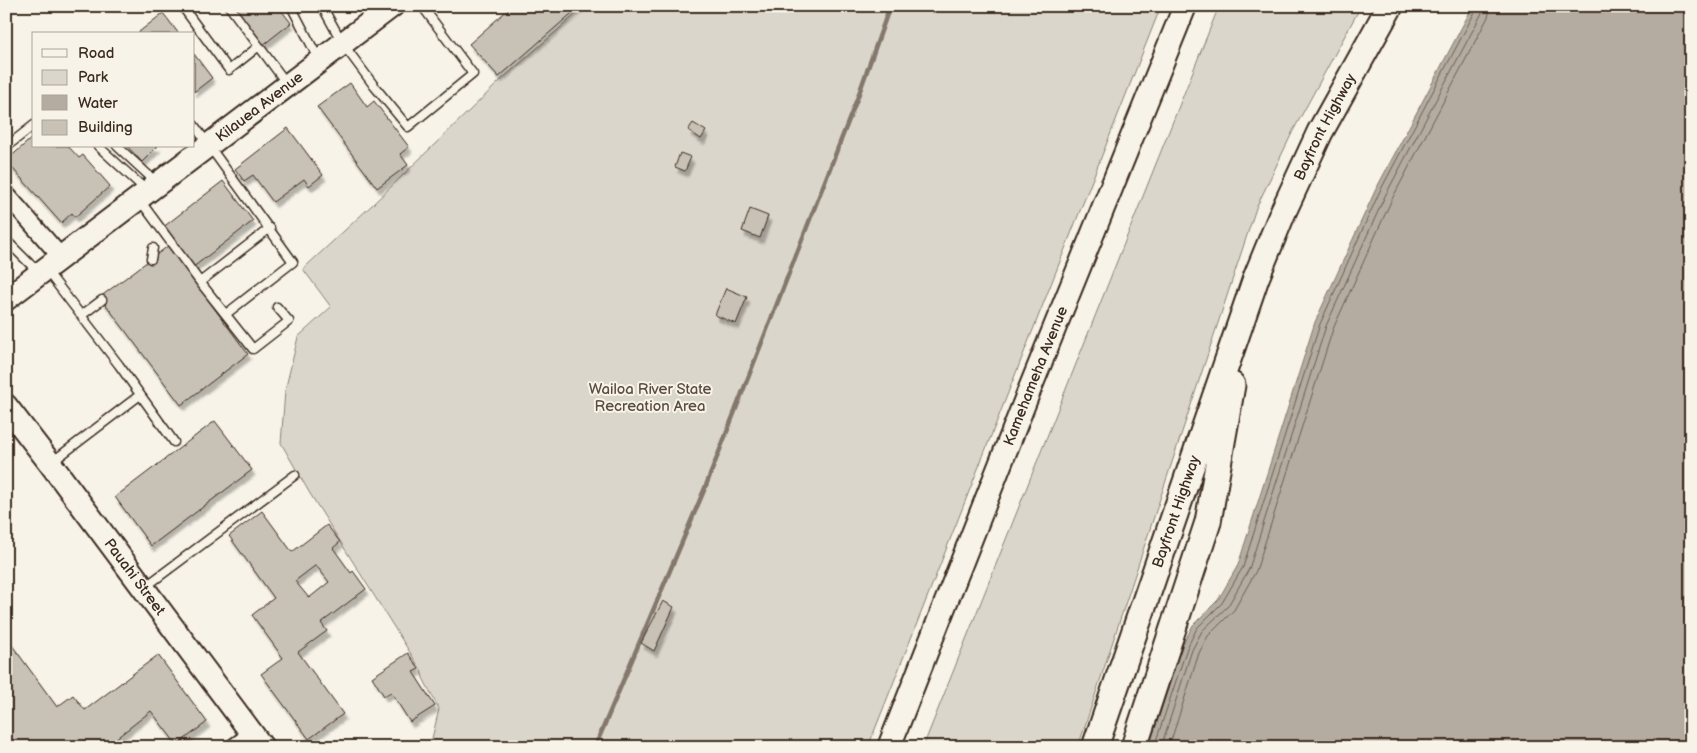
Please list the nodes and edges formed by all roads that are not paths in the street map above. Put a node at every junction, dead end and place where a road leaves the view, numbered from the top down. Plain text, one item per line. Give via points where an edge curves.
1 (182, 6) edge
2 (229, 6) edge
3 (291, 6) edge
4 (322, 6) edge
5 (392, 6) edge
6 (422, 6) edge
7 (1185, 6) edge
8 (1390, 6) edge
9 (343, 44) junction
10 (259, 46) junction
11 (320, 62) junction
12 (288, 86) junction
13 (195, 126) edge
14 (32, 127) edge
15 (210, 145) junction
16 (6, 147) edge
17 (100, 148) edge
18 (118, 148) edge
19 (148, 192) junction
20 (6, 194) edge
21 (270, 228) junction
22 (6, 240) edge
23 (153, 248) dead end
24 (151, 259) dead end
25 (49, 266) junction
26 (1256, 278) junction
27 (200, 282) junction
28 (6, 299) edge
29 (102, 300) dead end
30 (277, 307) dead end
31 (226, 314) junction
32 (82, 316) junction
33 (140, 395) junction
34 (6, 406) edge
35 (174, 442) dead end
36 (50, 463) junction
37 (295, 475) dead end
38 (144, 588) junction
39 (257, 740) edge
40 (234, 747) edge
41 (889, 747) edge
42 (1096, 747) edge
43 (1134, 747) edge

1 - 10 lane via 229,70
2 - 10 lane
3 - 11 lane
4 - 9 lane
5 - 9 street, Kilauea Avenue
6 - 9 lane via 473,74 408,127
7 - 41 street, Kamehameha Avenue
8 - 26 main road, Bayfront Highway via 1320,132
9 - 11 street, Kilauea Avenue
10 - 12 lane
11 - 12 street, Kilauea Avenue
12 - 15 street, Kilauea Avenue
13 - 15 lane
14 - 16 lane
15 - 19 street, Kilauea Avenue
15 - 21 lane
17 - 19 lane
18 - 19 lane
19 - 25 street, Kilauea Avenue
19 - 27 lane
20 - 25 street
21 - 27 lane
21 - 31 lane via 293,262
22 - 25 lane
23 - 24 lane
25 - 28 street, Kilauea Avenue
25 - 32 lane
26 - 42 main road, Bayfront Highway
26 - 43 main road, Bayfront Highway via 1234,370 1208,522
27 - 31 lane
29 - 32 lane
30 - 31 lane via 289,321 253,349
32 - 33 lane
33 - 35 lane
33 - 36 lane
34 - 36 street, Pauahi Street
36 - 38 street, Pauahi Street
37 - 38 lane
38 - 39 street, Pauahi Street
39 - 40 street

